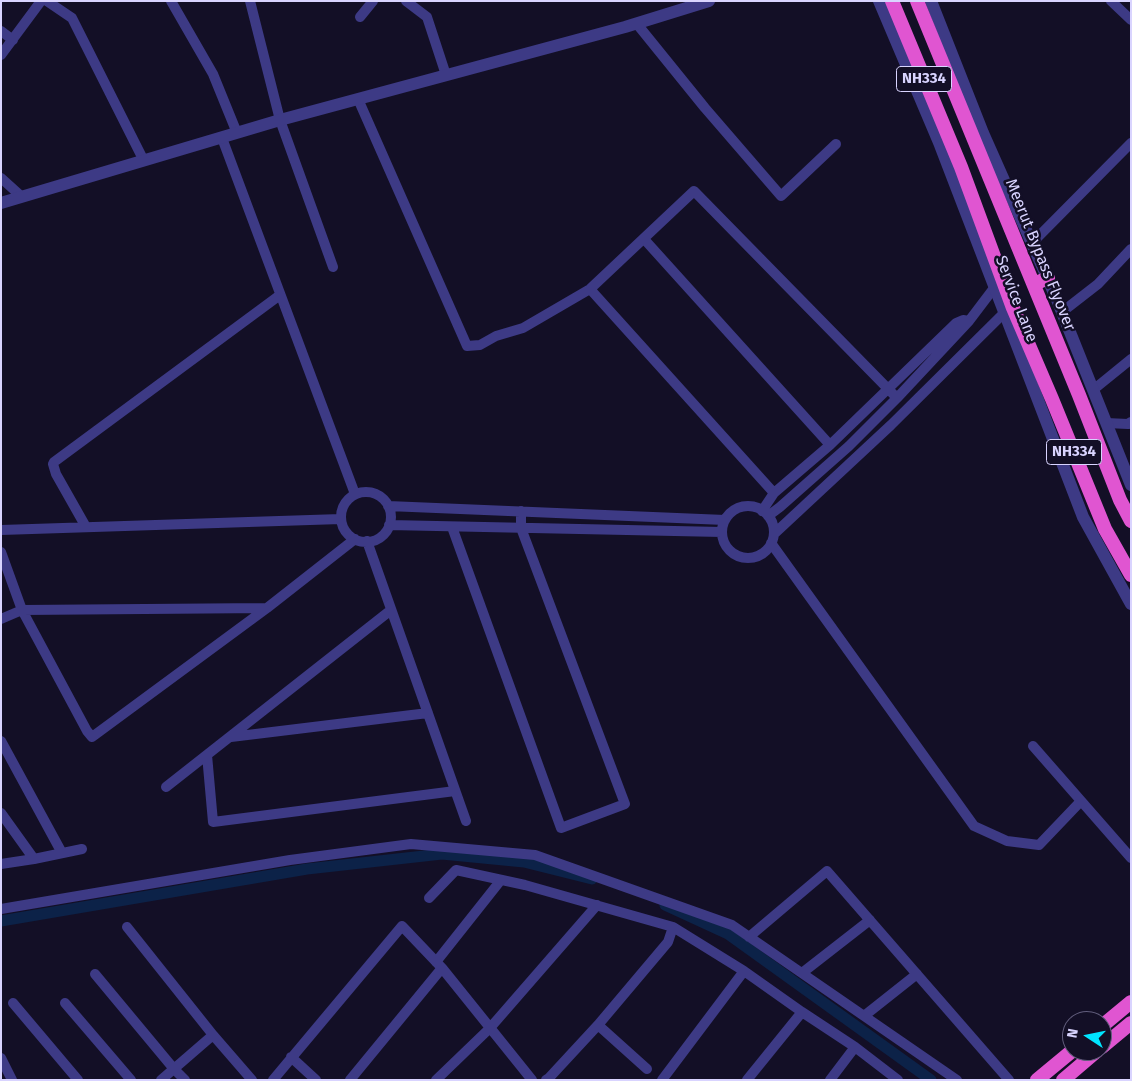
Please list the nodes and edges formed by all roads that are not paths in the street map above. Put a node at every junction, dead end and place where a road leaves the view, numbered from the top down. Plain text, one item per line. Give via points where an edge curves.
1 (41, 1) edge
2 (47, 1) edge
3 (171, 1) edge
4 (250, 1) edge
5 (373, 1) edge
6 (406, 1) edge
7 (709, 1) edge
8 (879, 1) edge
9 (892, 1) edge
10 (917, 1) edge
11 (931, 1) edge
12 (1111, 1) edge
13 (360, 17) dead end
14 (1131, 20) edge
15 (637, 24) junction
16 (1, 31) edge
17 (13, 40) junction
18 (1, 55) edge
19 (446, 75) junction
20 (358, 99) junction
21 (280, 120) junction
22 (237, 134) junction
23 (222, 138) junction
24 (1131, 143) edge
25 (836, 144) dead end
26 (144, 161) junction
27 (1, 178) edge
28 (22, 197) junction
29 (1, 203) edge
30 (644, 239) junction
31 (1032, 243) junction
32 (1131, 249) edge
33 (333, 267) dead end
34 (1048, 278) junction
35 (1034, 284) junction
36 (999, 286) junction
37 (590, 289) junction
38 (280, 295) junction
39 (1008, 310) junction
40 (1062, 312) junction
41 (969, 321) junction
42 (1131, 359) edge
43 (888, 389) junction
44 (1093, 390) junction
45 (897, 398) junction
46 (880, 414) junction
47 (1106, 422) junction
48 (1131, 422) edge
49 (891, 425) junction
50 (830, 445) junction
51 (849, 446) junction
52 (857, 456) junction
53 (1129, 478) edge
54 (355, 494) junction
55 (774, 494) junction
56 (388, 506) junction
57 (420, 507) junction
58 (521, 511) junction
59 (571, 513) junction
60 (765, 513) junction
61 (632, 516) junction
62 (341, 520) junction
63 (725, 520) junction
64 (1131, 521) edge
65 (389, 525) junction
66 (420, 526) junction
67 (452, 527) junction
68 (86, 528) junction
69 (521, 528) junction
70 (570, 529) junction
71 (1, 530) edge
72 (631, 530) junction
73 (722, 532) junction
74 (355, 539) junction
75 (772, 539) junction
76 (367, 541) junction
77 (1, 552) edge
78 (1131, 575) edge
79 (1131, 604) edge
80 (267, 608) junction
81 (22, 610) junction
82 (391, 610) junction
83 (1, 619) edge
84 (428, 713) junction
85 (230, 737) junction
86 (1, 741) edge
87 (1033, 746) dead end
88 (207, 755) junction
89 (166, 787) dead end
90 (455, 791) junction
91 (1081, 801) junction
92 (1, 814) edge
93 (466, 821) dead end
94 (82, 849) dead end
95 (62, 853) junction
96 (1131, 858) edge
97 (34, 859) junction
98 (1, 864) edge
99 (501, 880) junction
100 (429, 898) dead end
101 (597, 906) junction
102 (1, 909) edge
103 (870, 920) junction
104 (127, 927) dead end
105 (673, 927) junction
106 (749, 937) junction
107 (439, 965) junction
108 (744, 971) junction
109 (802, 973) junction
110 (95, 974) dead end
111 (917, 974) junction
112 (1131, 1002) edge
113 (14, 1003) dead end
114 (65, 1003) dead end
115 (802, 1012) junction
116 (864, 1016) junction
117 (1112, 1018) edge
118 (1131, 1023) edge
119 (598, 1025) junction
120 (490, 1028) junction
121 (214, 1035) junction
122 (1112, 1039) edge
123 (855, 1046) junction
124 (291, 1057) junction
125 (1, 1058) edge
126 (1062, 1060) edge
127 (1085, 1061) edge
128 (174, 1069) junction
129 (647, 1069) dead end
130 (12, 1080) edge
131 (78, 1080) edge
132 (131, 1080) edge
133 (161, 1080) edge
134 (184, 1080) edge
135 (252, 1080) edge
136 (273, 1080) edge
137 (316, 1080) edge
138 (350, 1080) edge
139 (436, 1080) edge
140 (532, 1080) edge
141 (546, 1080) edge
142 (662, 1080) edge
143 (746, 1080) edge
144 (830, 1080) edge
145 (898, 1080) edge
146 (957, 1080) edge
147 (1009, 1080) edge
148 (1038, 1080) edge
149 (1063, 1080) edge

1 - 17 street
2 - 26 street via 72,18
3 - 22 street via 212,74
4 - 21 street
5 - 13 street
6 - 19 street via 427,17
7 - 15 street
8 - 36 street, Service Lane
9 - 36 highway, NH334 via 957,156
10 - 35 highway, Meerut Bypass Flyover / NH334
11 - 31 street via 983,133
12 - 14 street
15 - 19 street
15 - 25 street via 781,196
16 - 17 street
17 - 18 street
19 - 20 street
20 - 21 street
20 - 37 street via 467,346 480,345 523,328
21 - 22 street
21 - 33 street
22 - 23 street
23 - 26 street
23 - 38 street
24 - 31 street
26 - 28 street
27 - 28 street
28 - 29 street
30 - 37 street
30 - 43 street via 694,191
30 - 50 street
31 - 34 street
32 - 40 street via 1098,284
34 - 35 highway
34 - 40 street
35 - 64 highway, Meerut Bypass Flyover / NH334
36 - 39 highway, NH334
36 - 41 street
37 - 55 street
38 - 54 street
38 - 68 street via 54,462 56,474
39 - 49 street
39 - 78 highway, NH334 via 1052,399 1105,529
39 - 79 street, Service Lane via 1083,517
40 - 44 street
41 - 43 street via 956,323
41 - 45 street
42 - 44 street
43 - 45 street
43 - 50 street
44 - 47 street
45 - 46 street
46 - 49 street
46 - 51 street
47 - 48 street
47 - 53 street
49 - 52 street
50 - 55 street
51 - 52 street
51 - 60 street via 780,507
52 - 75 street
54 - 56 street via 377,494
54 - 62 street via 344,505
55 - 60 street
56 - 57 street
56 - 65 street
57 - 58 street
57 - 66 street
58 - 59 street
58 - 69 street
59 - 61 street
59 - 70 street
60 - 63 street via 746,506 730,513
60 - 75 street via 773,528
61 - 63 street
61 - 72 street
62 - 68 street
62 - 74 street via 348,534
63 - 73 street
65 - 66 street
65 - 76 street via 378,538
66 - 67 street
67 - 69 street
67 - 69 street via 561,828 624,804
68 - 71 street
69 - 70 street
70 - 72 street
72 - 73 street
73 - 75 street via 728,550 742,558 759,556
74 - 76 street
74 - 80 street
75 - 91 street via 974,826 1007,841 1040,845
76 - 82 street
77 - 81 street
80 - 81 street
80 - 81 street via 92,737
81 - 83 street
82 - 84 street
82 - 85 street
84 - 85 street
84 - 90 street
85 - 88 street
86 - 95 street
87 - 91 street
88 - 89 street
88 - 90 street via 213,822
90 - 93 street
91 - 96 street
92 - 97 street
94 - 95 street
95 - 97 street
97 - 98 street
99 - 100 street via 456,870
99 - 101 street
99 - 107 street
101 - 105 street
101 - 120 street
102 - 106 street via 290,860 411,844 535,854 732,925
103 - 106 street via 827,871
103 - 109 street
103 - 111 street
104 - 121 street
105 - 108 street
105 - 119 street via 668,942
106 - 109 street
107 - 120 street
107 - 124 street via 402,926
107 - 138 street
108 - 115 street
108 - 142 street
109 - 116 street
110 - 128 street
111 - 116 street
111 - 147 street
112 - 117 highway
113 - 131 street
114 - 132 street
115 - 123 street
115 - 143 street
116 - 146 street
118 - 122 highway
119 - 129 street
119 - 141 street
120 - 139 street
120 - 140 street
121 - 128 street
121 - 135 street
123 - 144 street
123 - 145 street
124 - 136 street
124 - 137 street
125 - 130 street
126 - 148 highway
127 - 149 highway
128 - 133 street
128 - 134 street

